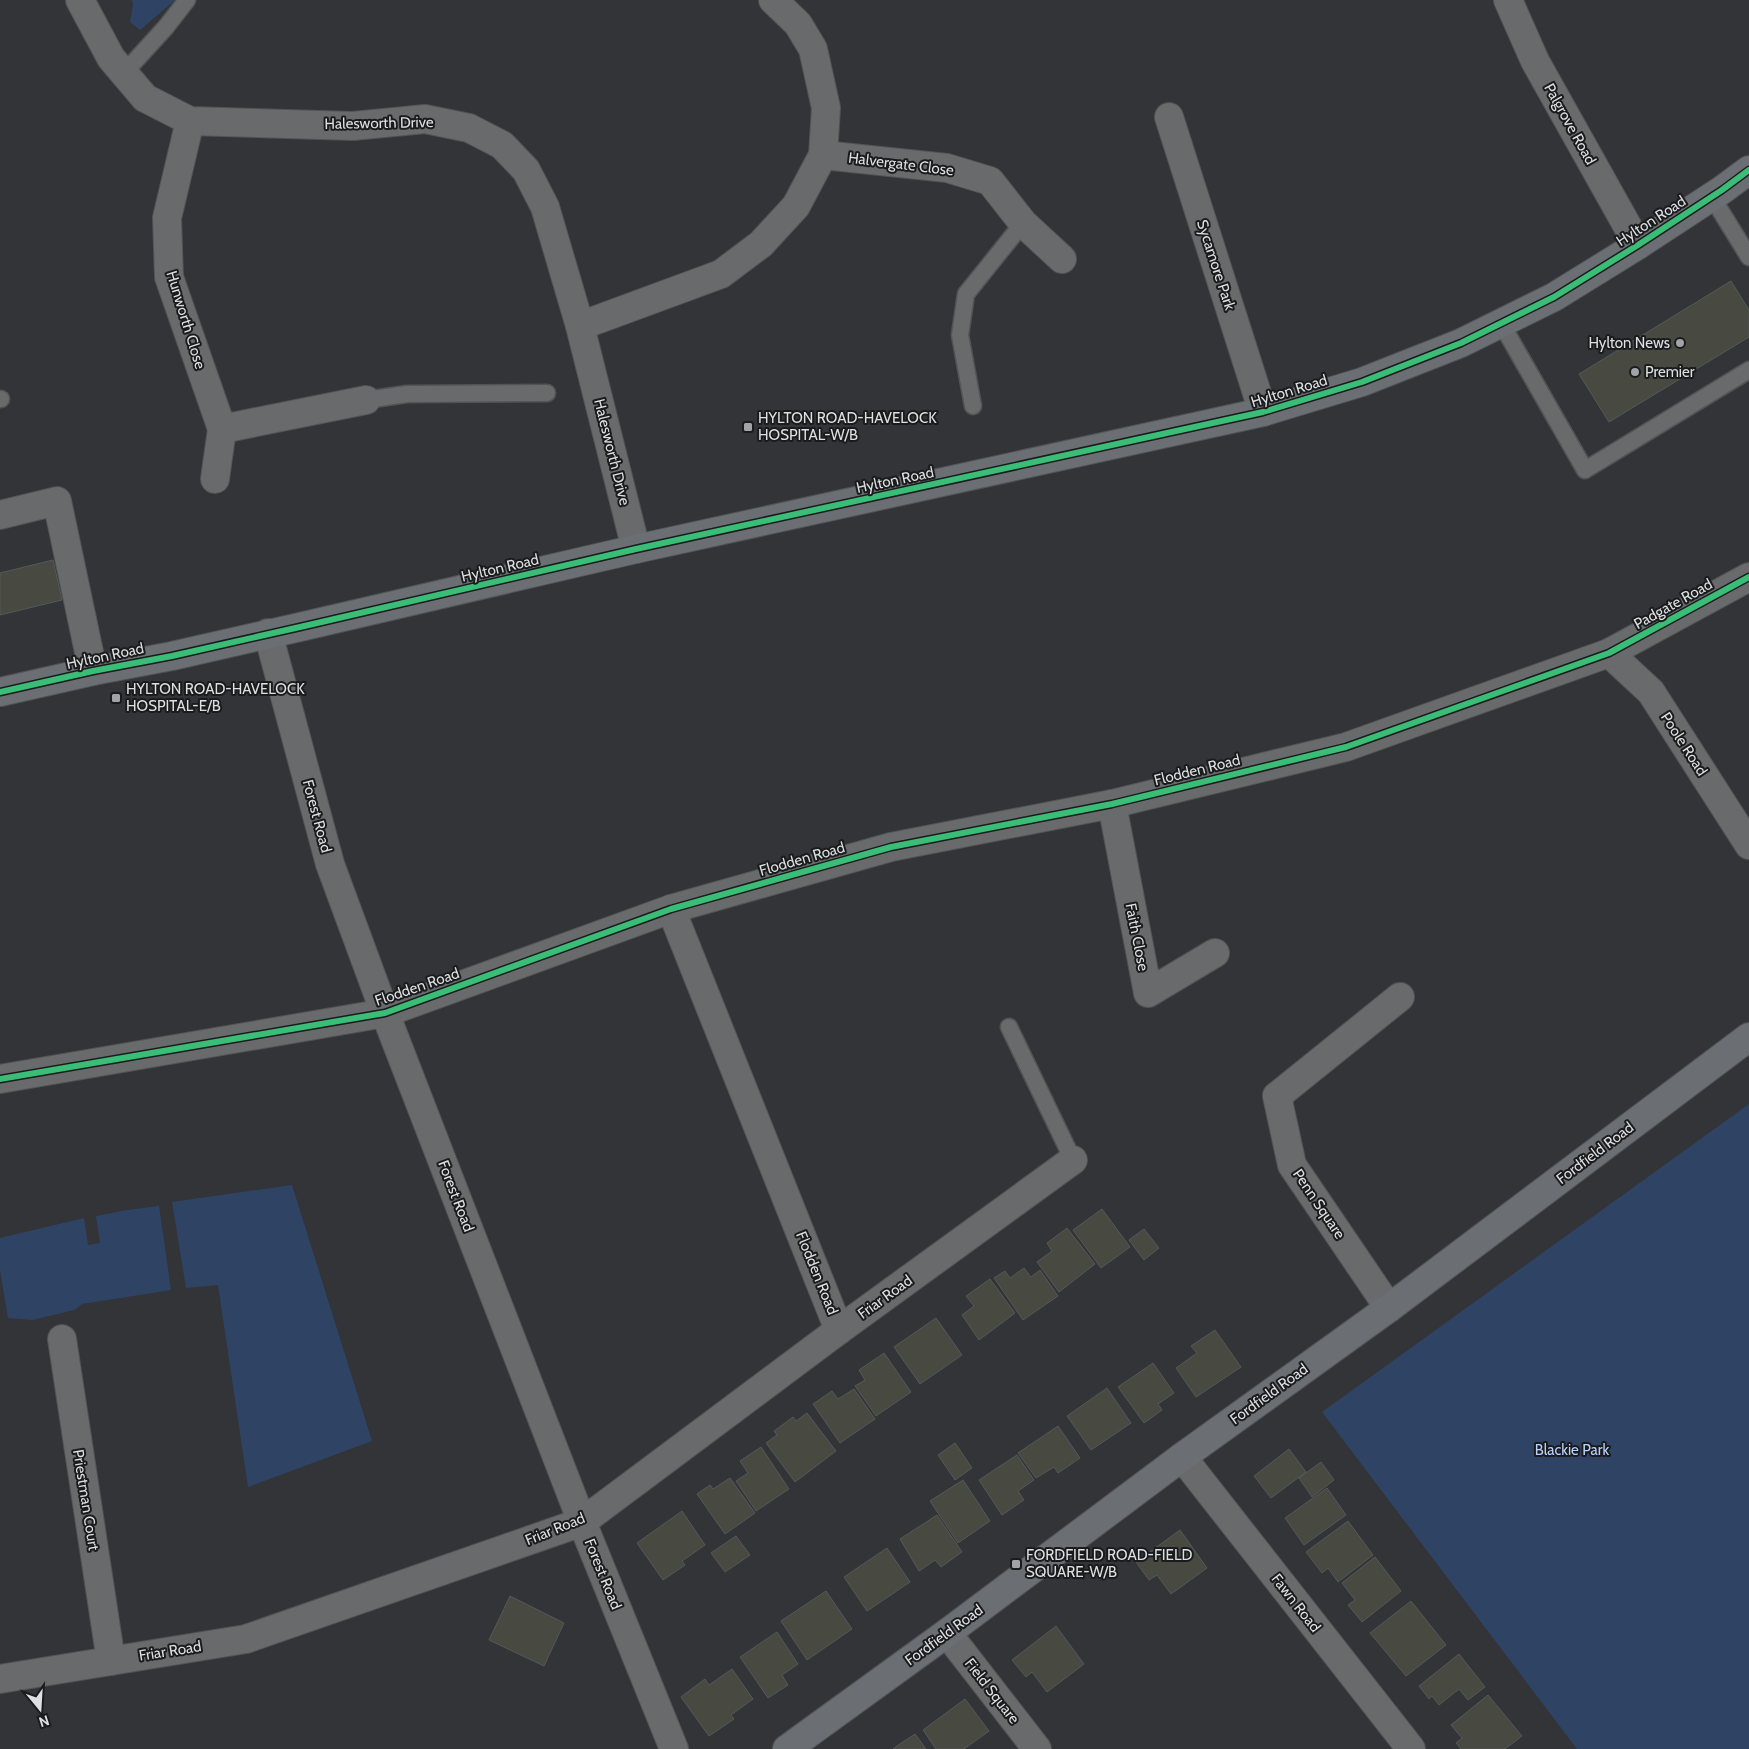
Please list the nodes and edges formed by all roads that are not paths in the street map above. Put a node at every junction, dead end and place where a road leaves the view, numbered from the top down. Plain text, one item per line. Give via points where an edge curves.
1 (80, 0) edge
2 (186, 0) edge
3 (773, 0) edge
4 (1508, 0) edge
5 (124, 73) junction
6 (1169, 117) dead end
7 (190, 121) junction
8 (823, 155) junction
9 (1749, 170) edge
10 (1712, 197) junction
11 (1023, 223) junction
12 (1638, 245) junction
13 (1749, 257) edge
14 (1062, 259) dead end
15 (1501, 323) junction
16 (580, 326) junction
17 (1749, 370) edge
18 (547, 393) dead end
19 (366, 400) joint
20 (973, 406) dead end
21 (1262, 412) junction
22 (222, 429) junction
23 (215, 479) dead end
24 (0, 515) edge
25 (636, 549) junction
26 (1749, 576) edge
27 (268, 633) junction
28 (1609, 653) junction
29 (93, 671) junction
30 (0, 692) edge
31 (1112, 804) junction
32 (1749, 845) edge
33 (671, 909) junction
34 (1216, 953) dead end
35 (1400, 997) dead end
36 (385, 1012) junction
37 (1009, 1027) dead end
38 (1749, 1037) edge
39 (0, 1079) edge
40 (1073, 1160) joint
41 (1389, 1308) junction
42 (840, 1330) junction
43 (62, 1339) dead end
44 (1182, 1457) junction
45 (582, 1522) junction
46 (947, 1633) junction
47 (111, 1661) junction
48 (0, 1679) edge
49 (674, 1749) edge
50 (788, 1749) edge
51 (1037, 1749) edge
52 (1411, 1749) edge

1 - 5 street, Halesworth Drive via 111,58
2 - 5 lane
3 - 8 street via 798,24 813,50 826,108
4 - 12 street, Palgrove Road via 1535,61
5 - 7 street, Halesworth Drive via 146,98
6 - 21 street, Sycamore Park
7 - 16 street, Halesworth Drive via 353,126 426,119 469,128 502,145 526,170 545,207
7 - 22 street, Hunworth Close via 167,218 169,277
8 - 11 street, Halvergate Close via 947,168 990,181
8 - 16 street via 796,206 762,244 721,274
9 - 10 street, Hylton Road
10 - 12 street, Hylton Road
10 - 13 lane
11 - 14 street, Halvergate Close
11 - 20 lane via 966,294 960,335
12 - 15 street, Hylton Road via 1554,297
15 - 17 lane via 1585,470
15 - 21 street, Hylton Road via 1362,382
16 - 25 street, Halesworth Drive
18 - 19 lane via 407,394
19 - 22 street
21 - 25 street, Hylton Road
22 - 23 street, Hunworth Close
24 - 29 street via 57,501
25 - 27 street, Hylton Road
26 - 28 street, Padgate Road
27 - 29 street, Hylton Road
27 - 36 street, Forest Road via 330,864
28 - 31 street, Flodden Road via 1346,747
28 - 32 street, Poole Road via 1651,692
29 - 30 street, Hylton Road
31 - 33 street, Flodden Road via 891,847
31 - 34 street, Faith Close via 1148,993
33 - 36 street, Flodden Road
33 - 42 street, Flodden Road
35 - 41 street, Penn Square via 1277,1096 1292,1165
36 - 39 street, Flodden Road
36 - 45 street, Forest Road
37 - 40 lane
38 - 41 street, Fordfield Road
40 - 42 street, Friar Road
41 - 44 street, Fordfield Road
42 - 45 street, Friar Road
43 - 47 street, Priestman Court
44 - 46 street, Fordfield Road
44 - 52 street, Fawn Road
45 - 47 street, Friar Road via 246,1639
45 - 49 street, Forest Road
46 - 50 street, Fordfield Road
46 - 51 street, Field Square
47 - 48 street, Friar Road

